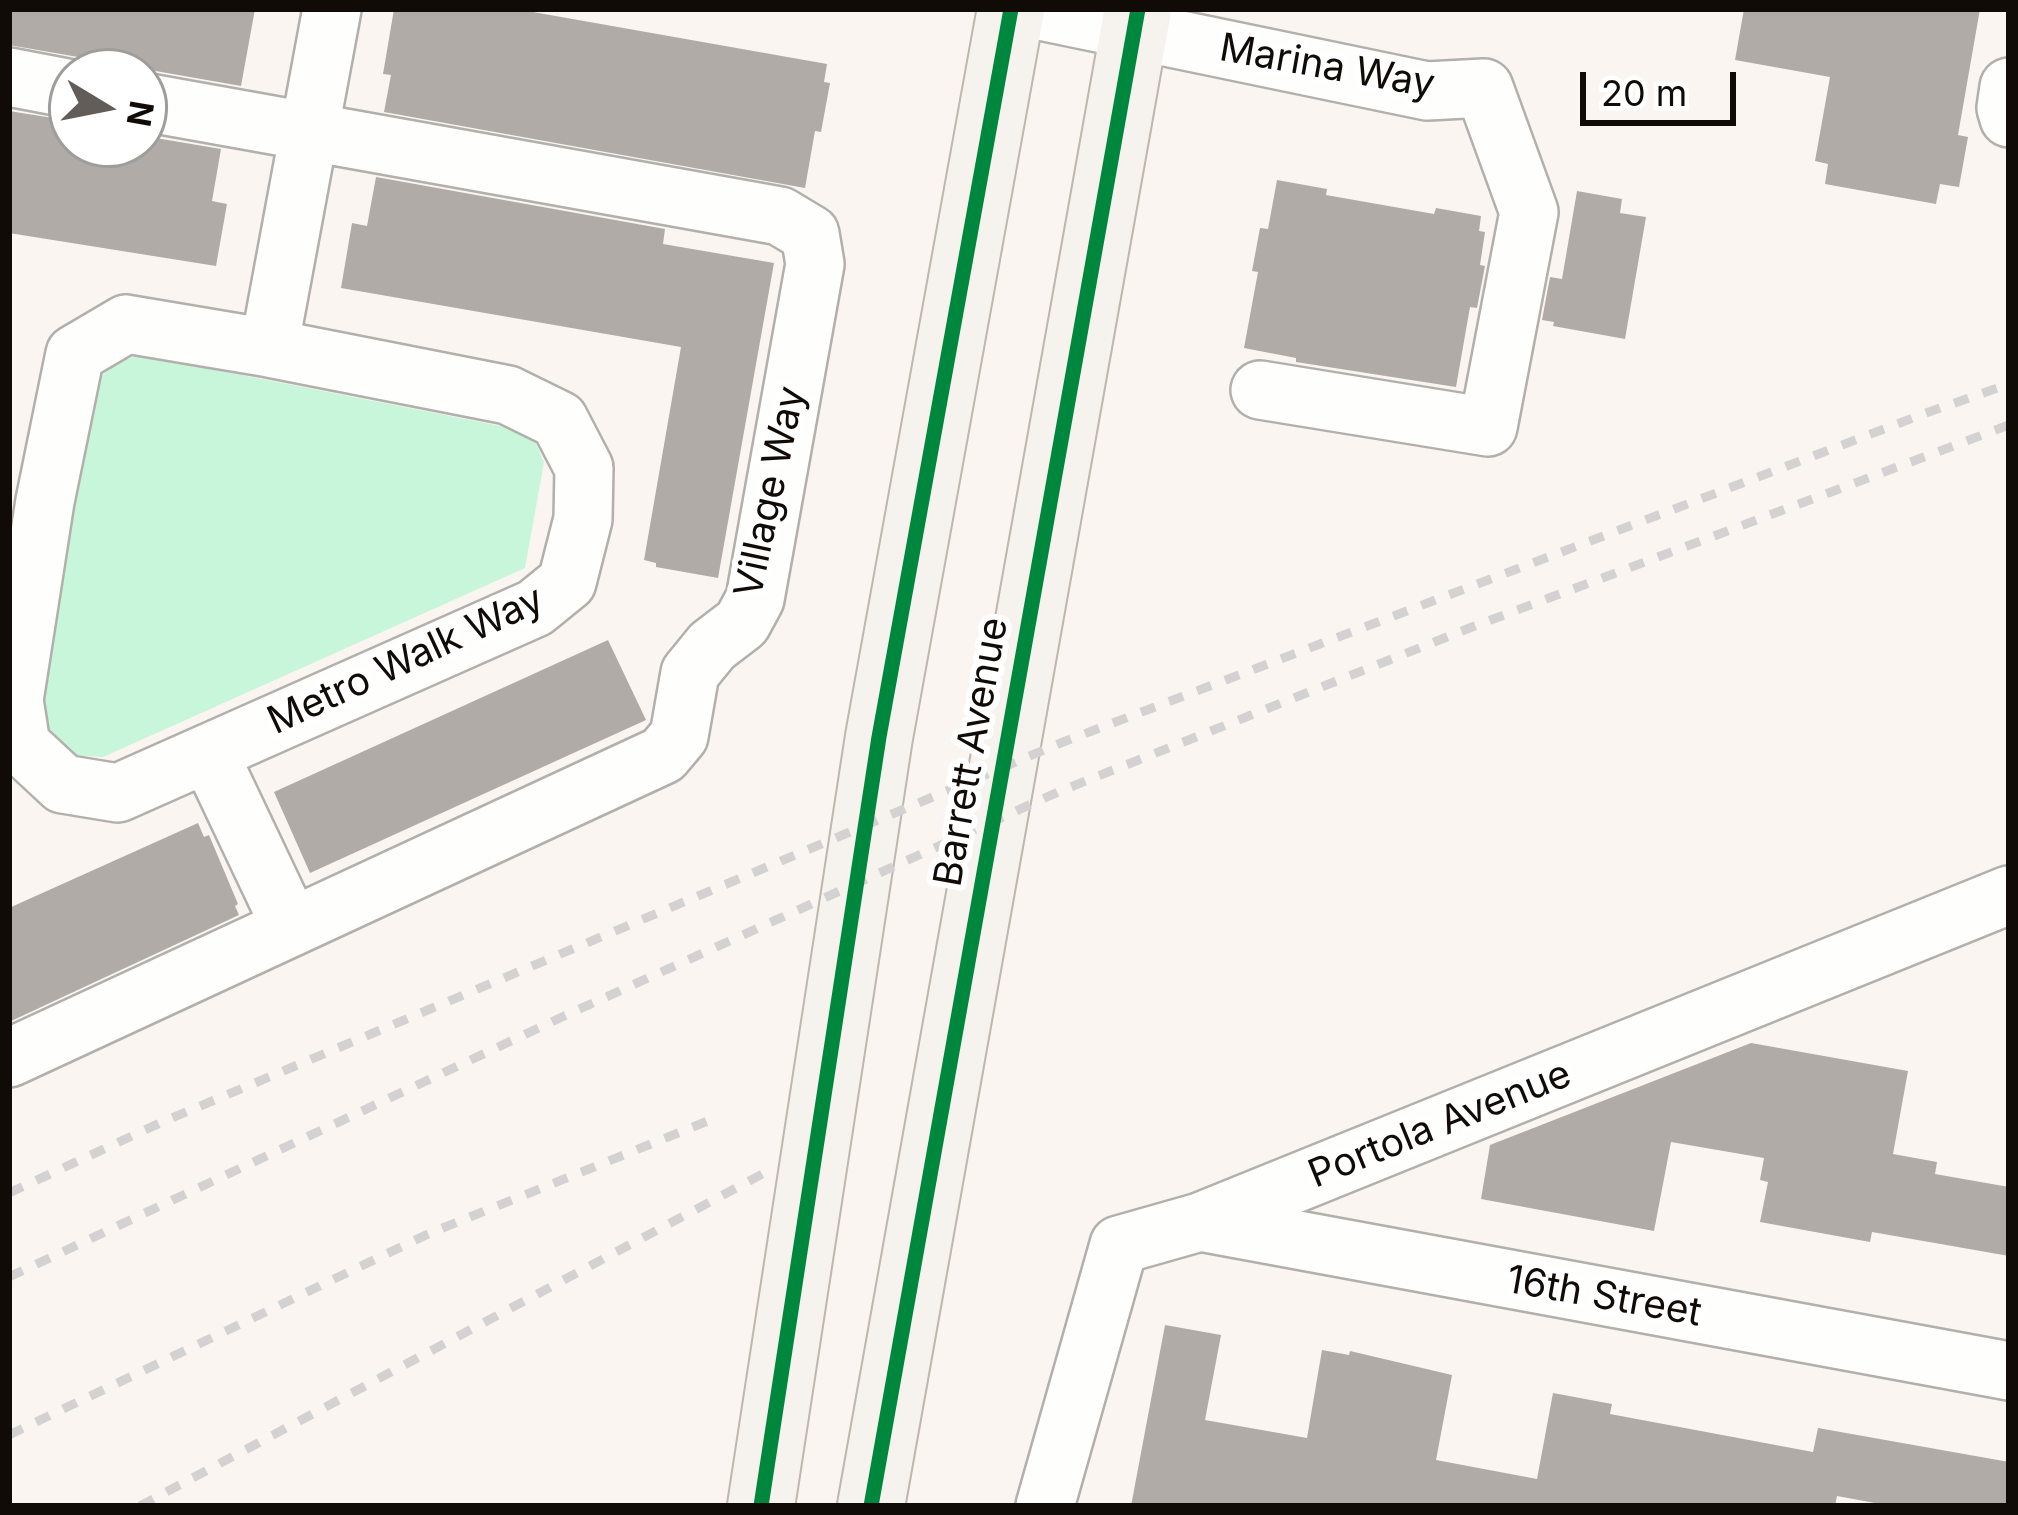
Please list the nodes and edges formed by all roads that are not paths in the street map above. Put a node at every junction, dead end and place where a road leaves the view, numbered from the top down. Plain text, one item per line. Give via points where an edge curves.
1 (332, 9) edge
2 (1011, 9) edge
3 (1031, 9) edge
4 (1136, 20) edge
5 (9, 77) edge
6 (48, 84) edge
7 (2009, 87) edge
8 (168, 107) edge
9 (2009, 118) edge
10 (309, 133) junction
11 (269, 348) junction
12 (1260, 390) dead end
13 (27, 498) edge
14 (209, 754) junction
15 (2009, 895) edge
16 (291, 927) junction
17 (9, 1058) edge
18 (1200, 1222) junction
19 (2009, 1371) edge
20 (761, 1506) edge
21 (872, 1506) edge
22 (1045, 1506) edge

1 - 10 street
2 - 20 main road via 879,737
3 - 4 street, Marina Way
4 - 12 street, Marina Way via 1427,91 1484,88 1529,212 1488,427
4 - 21 main road, Barrett Avenue
5 - 6 street
7 - 9 street
8 - 10 street, Village Way
10 - 11 street
10 - 16 street, Village Way via 780,216 810,234 815,264 755,599 690,673 679,736 663,755
11 - 13 street, Metro Walk Way via 126,325 75,354
11 - 14 street, Metro Walk Way via 508,395 560,420 584,468 583,519 567,582 535,608
13 - 14 street, Metro Walk Way via 14,700 21,745 63,784 118,793
14 - 16 street
15 - 18 street, Portola Avenue
16 - 17 street, Village Way
18 - 19 street, 16th Street
18 - 22 street, Portola Avenue via 1119,1245

